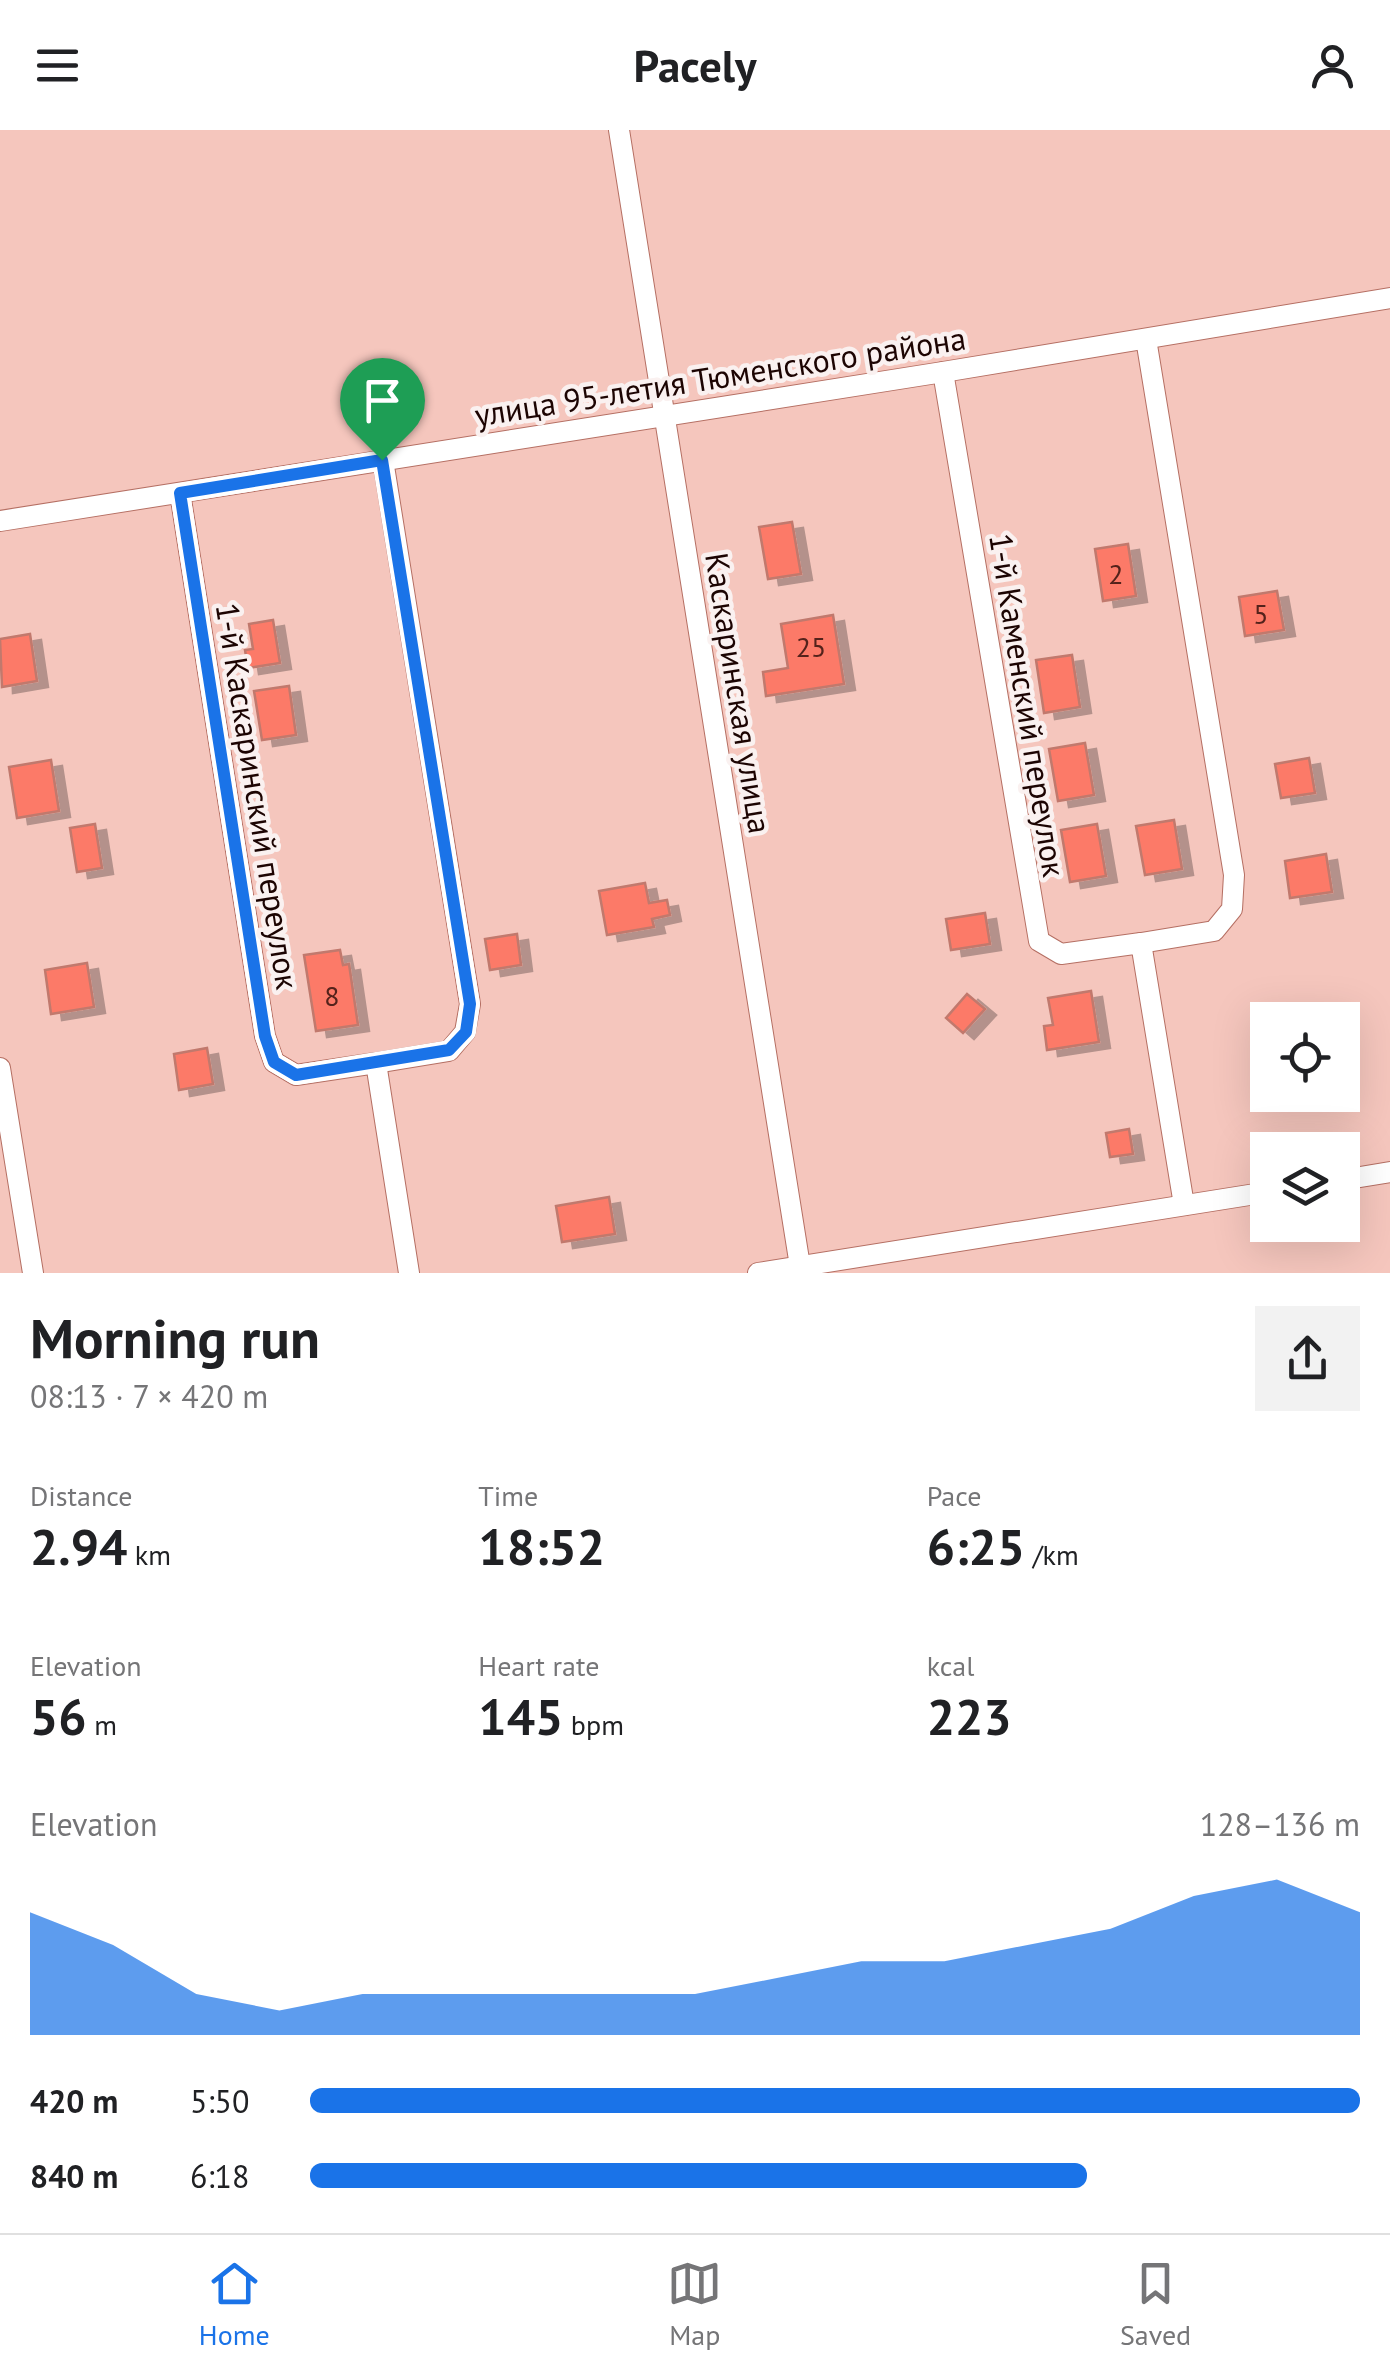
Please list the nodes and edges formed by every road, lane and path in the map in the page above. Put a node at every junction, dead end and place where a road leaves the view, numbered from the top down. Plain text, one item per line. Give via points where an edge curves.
1 (619, 130) edge
2 (1390, 298) edge
3 (1146, 338) junction
4 (943, 372) junction
5 (664, 414) junction
6 (382, 460) junction
7 (180, 493) junction
8 (0, 521) edge
9 (1142, 942) junction
10 (376, 1063) junction
11 (0, 1068) edge
12 (1390, 1172) edge
13 (1360, 1177) edge
14 (1250, 1195) edge
15 (1184, 1205) junction
16 (800, 1266) junction
17 (33, 1273) edge
18 (409, 1273) edge
19 (758, 1273) edge

1 - 5 street, Каскаринская улица
2 - 3 street, улица 95-летия Тюменского района
3 - 4 street, улица 95-летия Тюменского района
3 - 9 street, 1-й Каменский переулок via 1234,875 1232,910 1214,930
4 - 5 street, улица 95-летия Тюменского района
4 - 9 street, 1-й Каменский переулок via 1039,941 1061,954
5 - 6 street, улица 95-летия Тюменского района
5 - 16 street, Каскаринская улица
6 - 7 street, улица 95-летия Тюменского района
6 - 10 street, 1-й Каскаринский переулок via 470,1004 466,1032 449,1050
7 - 8 street, улица 95-летия Тюменского района
7 - 10 street, 1-й Каскаринский переулок via 265,1036 274,1062 296,1075
9 - 15 street
10 - 18 street
11 - 17 street
12 - 13 street
14 - 15 street
15 - 16 street
16 - 19 street

